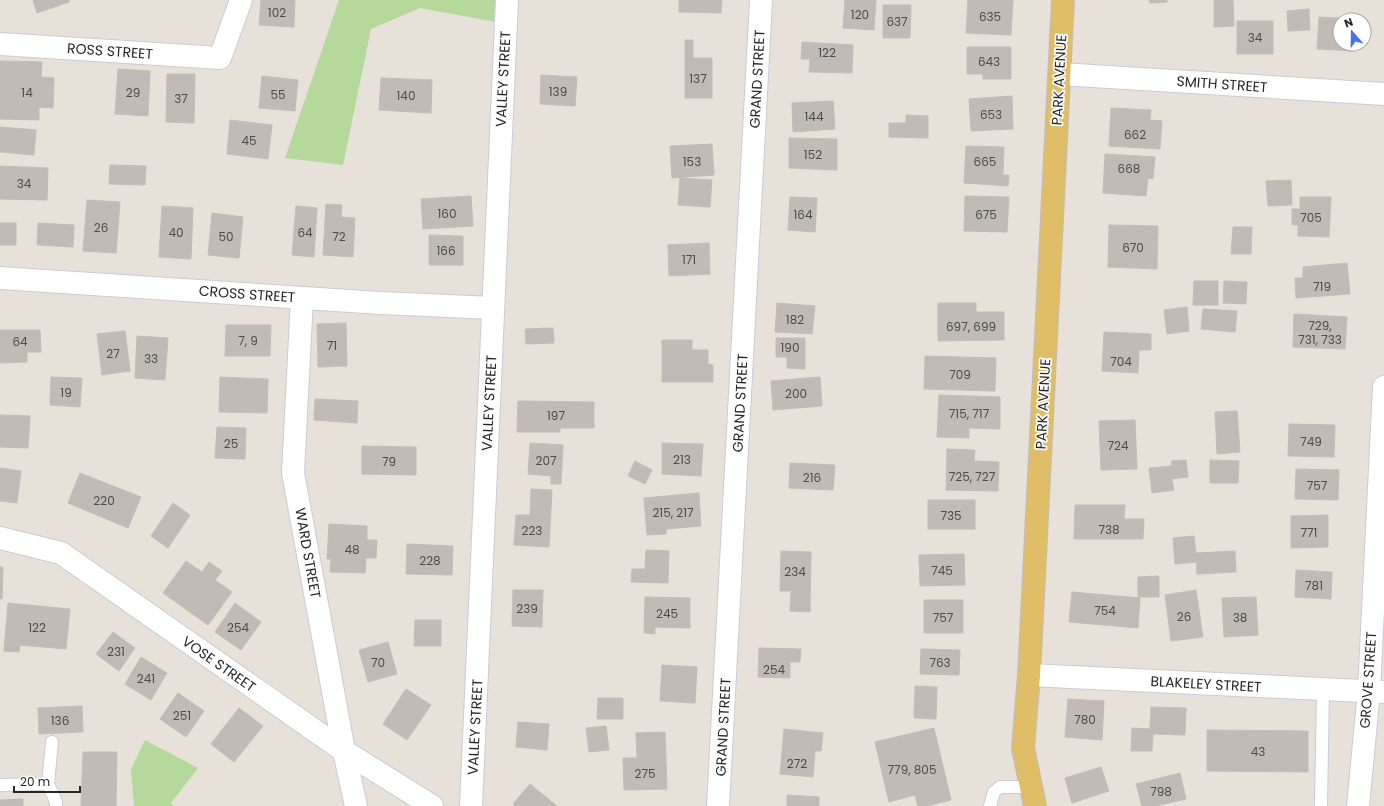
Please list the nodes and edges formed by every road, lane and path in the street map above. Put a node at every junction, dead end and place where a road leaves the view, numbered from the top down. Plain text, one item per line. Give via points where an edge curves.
1 (241, 0) edge
2 (507, 0) edge
3 (761, 0) edge
4 (1063, 0) edge
5 (0, 44) edge
6 (1060, 74) junction
7 (1384, 94) edge
8 (0, 278) edge
9 (302, 298) junction
10 (493, 308) junction
11 (1384, 387) edge
12 (0, 538) edge
13 (1029, 675) junction
14 (1323, 689) junction
15 (1376, 691) edge
16 (52, 742) dead end
17 (344, 751) junction
18 (48, 784) junction
19 (0, 785) edge
20 (1033, 796) edge
21 (56, 806) edge
22 (356, 806) edge
23 (432, 806) edge
24 (471, 806) edge
25 (718, 806) edge
26 (990, 806) edge
27 (1321, 806) edge
28 (1358, 806) edge

1 - 5 street, ROSS STREET via 220,58
2 - 10 street, VALLEY STREET
3 - 25 street, GRAND STREET
4 - 6 main road, PARK AVENUE
6 - 7 street, SMITH STREET
6 - 13 main road, PARK AVENUE
8 - 9 street, CROSS STREET
9 - 10 street, CROSS STREET
9 - 17 street, WARD STREET via 293,473
10 - 24 street, VALLEY STREET
11 - 15 street, GROVE STREET
12 - 17 street, VOSE STREET via 61,553
13 - 14 street, BLAKELEY STREET
13 - 20 main road, PARK AVENUE via 1023,748
14 - 15 street, BLAKELEY STREET
14 - 27 lane
15 - 28 street, GROVE STREET
16 - 18 lane
17 - 22 street, WARD STREET
17 - 23 street, VOSE STREET
18 - 19 lane
18 - 21 lane
20 - 26 lane via 1000,787 994,792

